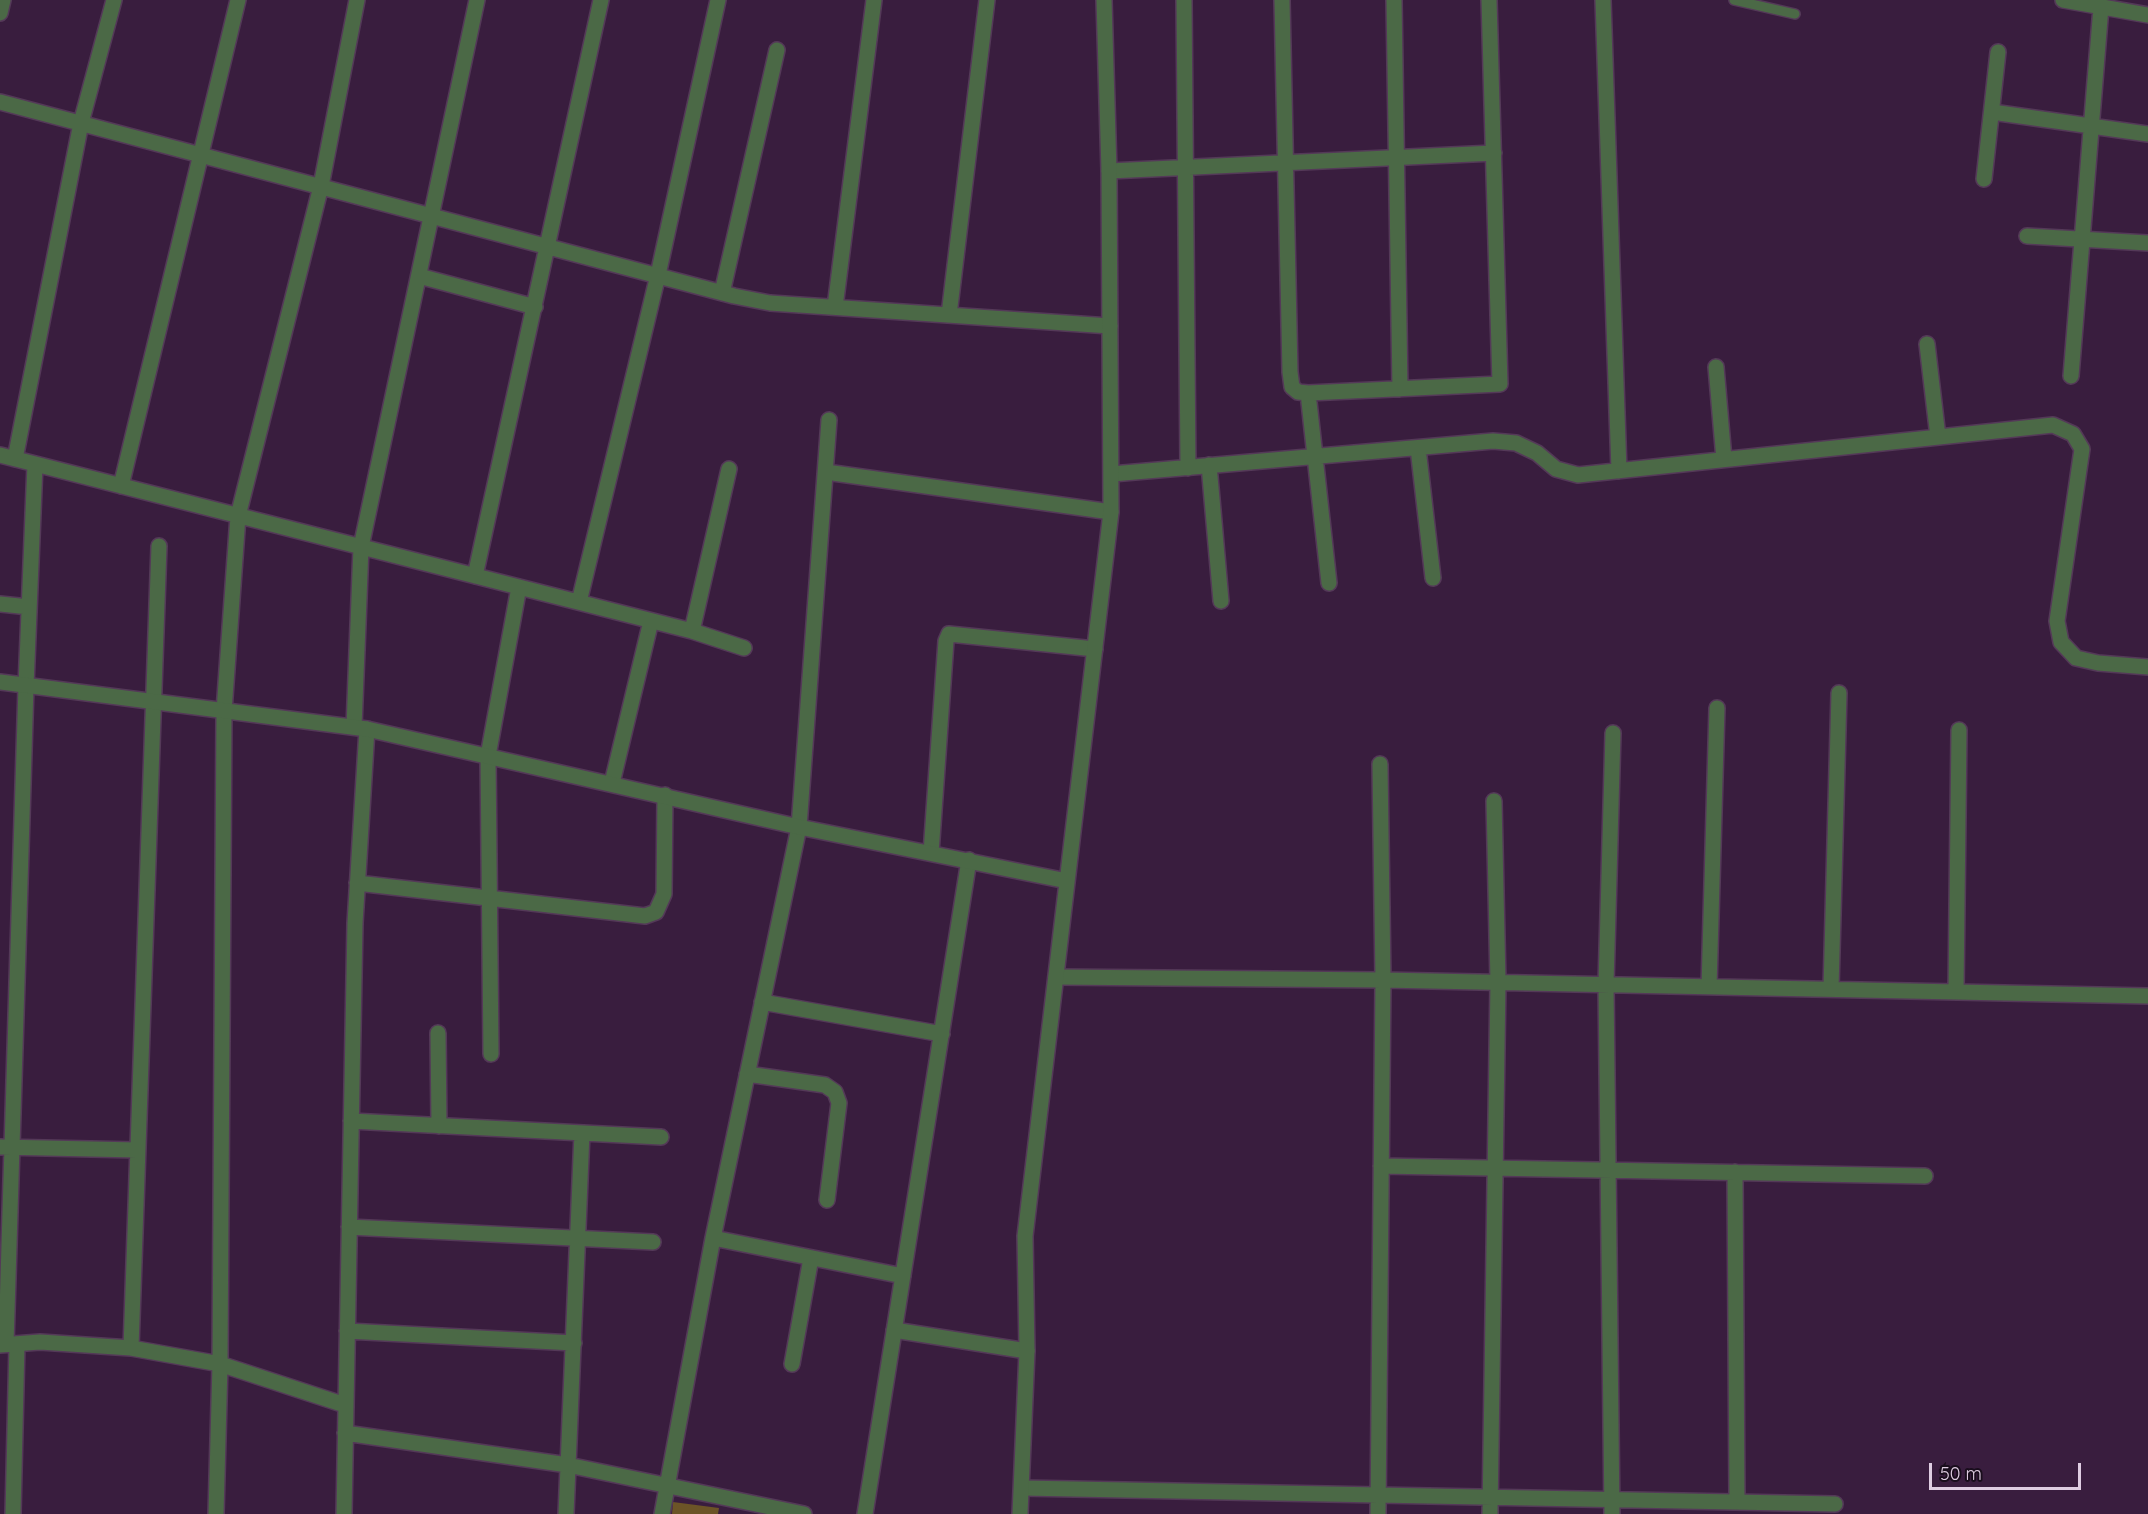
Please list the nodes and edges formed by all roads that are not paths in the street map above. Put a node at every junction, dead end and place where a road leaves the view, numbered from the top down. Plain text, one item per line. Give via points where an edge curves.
1 (3, 0) edge
2 (114, 0) edge
3 (238, 0) edge
4 (357, 0) edge
5 (477, 0) edge
6 (601, 0) edge
7 (718, 0) edge
8 (874, 0) edge
9 (987, 0) edge
10 (1104, 0) edge
11 (1184, 0) edge
12 (1282, 0) edge
13 (1394, 0) edge
14 (1489, 0) edge
15 (1603, 0) edge
16 (1734, 0) edge
17 (2063, 0) edge
18 (2101, 7) junction
19 (0, 13) edge
20 (1795, 14) dead end
21 (2148, 15) edge
22 (777, 50) dead end
23 (1998, 52) dead end
24 (0, 102) edge
25 (1992, 112) junction
26 (81, 123) junction
27 (2091, 126) junction
28 (2148, 134) edge
29 (1494, 153) junction
30 (202, 155) junction
31 (1396, 157) junction
32 (1285, 162) junction
33 (1185, 166) junction
34 (1109, 171) junction
35 (1984, 179) dead end
36 (321, 186) junction
37 (432, 215) junction
38 (2027, 236) dead end
39 (2082, 239) junction
40 (2148, 243) edge
41 (548, 246) junction
42 (658, 275) junction
43 (419, 276) junction
44 (722, 293) junction
45 (535, 307) junction
46 (834, 307) junction
47 (949, 315) junction
48 (1110, 326) junction
49 (1927, 344) dead end
50 (1716, 367) dead end
51 (2071, 376) dead end
52 (1400, 389) junction
53 (1308, 393) junction
54 (829, 420) dead end
55 (1938, 437) junction
56 (1418, 448) junction
57 (7, 457) edge
58 (1315, 457) junction
59 (1724, 459) junction
60 (35, 464) junction
61 (1209, 465) junction
62 (1188, 468) junction
63 (729, 469) dead end
64 (1619, 471) junction
65 (826, 472) junction
66 (1112, 474) junction
67 (121, 486) junction
68 (1110, 512) junction
69 (238, 516) junction
70 (159, 546) dead end
71 (361, 547) junction
72 (475, 576) junction
73 (1433, 579) dead end
74 (1329, 583) dead end
75 (519, 587) junction
76 (1221, 601) dead end
77 (579, 602) junction
78 (0, 604) edge
79 (29, 607) junction
80 (651, 621) junction
81 (692, 631) junction
82 (744, 648) dead end
83 (1095, 649) junction
84 (2148, 667) edge
85 (0, 682) edge
86 (26, 686) junction
87 (1839, 693) dead end
88 (153, 702) junction
89 (1717, 708) dead end
90 (224, 711) junction
91 (361, 728) junction
92 (1959, 730) dead end
93 (1612, 733) dead end
94 (488, 756) junction
95 (1380, 764) dead end
96 (612, 783) junction
97 (665, 795) junction
98 (1494, 801) dead end
99 (799, 827) junction
100 (931, 853) junction
101 (969, 860) junction
102 (1067, 881) junction
103 (357, 883) junction
104 (489, 900) junction
105 (1056, 977) junction
106 (1383, 980) junction
107 (1498, 982) junction
108 (1606, 984) junction
109 (1709, 987) junction
110 (1831, 989) junction
111 (1956, 992) junction
112 (2148, 996) edge
113 (762, 1002) junction
114 (438, 1033) dead end
115 (942, 1034) junction
116 (490, 1054) dead end
117 (747, 1074) junction
118 (351, 1121) junction
119 (439, 1126) junction
120 (582, 1133) junction
121 (661, 1137) dead end
122 (6, 1147) edge
123 (138, 1149) junction
124 (1381, 1166) junction
125 (1495, 1168) junction
126 (1608, 1170) junction
127 (1735, 1172) junction
128 (1925, 1176) dead end
129 (827, 1200) dead end
130 (349, 1227) junction
131 (713, 1238) junction
132 (578, 1239) junction
133 (653, 1242) dead end
134 (811, 1258) junction
135 (903, 1276) junction
136 (894, 1330) junction
137 (347, 1331) junction
138 (574, 1342) junction
139 (8, 1344) edge
140 (131, 1348) junction
141 (1027, 1351) junction
142 (220, 1364) junction
143 (792, 1364) dead end
144 (345, 1405) junction
145 (345, 1433) junction
146 (568, 1465) junction
147 (668, 1485) junction
148 (1023, 1488) junction
149 (1378, 1495) junction
150 (1490, 1497) junction
151 (1737, 1502) junction
152 (1835, 1504) dead end
153 (1612, 1507) edge
154 (13, 1514) edge
155 (216, 1514) edge
156 (344, 1514) edge
157 (566, 1514) edge
158 (662, 1514) edge
159 (804, 1514) edge
160 (865, 1514) edge
161 (1020, 1514) edge
162 (1378, 1514) edge
163 (1490, 1514) edge

1 - 19 street
2 - 26 street
3 - 30 street
4 - 36 street
5 - 37 street
6 - 41 street
7 - 42 street
8 - 46 street
9 - 47 street
10 - 34 street
11 - 33 street
12 - 32 street
13 - 31 street
14 - 29 street
15 - 64 street
16 - 20 lane
17 - 18 street
18 - 21 street
18 - 27 street
22 - 44 street
23 - 25 street
24 - 26 street
25 - 27 street
25 - 35 street
26 - 30 street
26 - 57 street
27 - 28 street
27 - 39 street
29 - 31 street
29 - 52 street via 1500,384
30 - 36 street
30 - 67 street
31 - 32 street
31 - 52 street
32 - 33 street
32 - 53 street via 1290,372 1292,387
33 - 34 street
33 - 62 street
34 - 48 street
36 - 37 street
36 - 69 street
37 - 41 street
37 - 43 street
38 - 39 street
39 - 40 street
39 - 51 street
41 - 42 street
41 - 45 street
42 - 44 street
42 - 77 street
43 - 45 street
43 - 71 street
44 - 46 street via 770,303
45 - 72 street
46 - 47 street
47 - 48 street
48 - 66 street
49 - 55 street
50 - 59 street
52 - 53 street
53 - 58 street
54 - 65 street
55 - 59 street
55 - 84 street via 2053,424 2073,434 2082,448 2057,621 2061,642 2076,658
56 - 58 street
56 - 64 street via 1493,441 1516,443 1556,469 1578,475
56 - 73 street
57 - 60 street
58 - 61 street
58 - 74 street
59 - 64 street
60 - 67 street
60 - 79 street
61 - 62 street
61 - 76 street
62 - 66 street
63 - 81 street
65 - 68 street
65 - 99 street
66 - 68 street
67 - 69 street
68 - 83 street
69 - 71 street
69 - 90 street
70 - 88 street
71 - 72 street
71 - 91 street
72 - 75 street
75 - 77 street
75 - 94 street
77 - 80 street
78 - 79 street
79 - 86 street
80 - 81 street
80 - 96 street
81 - 82 street
83 - 100 street via 949,634
83 - 102 street
85 - 86 street
86 - 88 street
86 - 122 street
87 - 110 street
88 - 90 street
88 - 123 street
89 - 109 street
90 - 91 street
90 - 142 street
91 - 94 street
91 - 103 street
92 - 111 street
93 - 108 street
94 - 96 street
94 - 104 street
95 - 106 street
96 - 97 street
97 - 99 street
97 - 104 street via 664,894 656,912 645,916
98 - 107 street
99 - 100 street
99 - 113 street
100 - 101 street
101 - 102 street
101 - 115 street
102 - 105 street
103 - 104 street
103 - 118 street
104 - 116 street
105 - 106 street
105 - 141 street via 1025,1236
106 - 107 street
106 - 124 street
107 - 108 street
107 - 125 street
108 - 109 street
108 - 126 street
109 - 110 street
110 - 111 street
111 - 112 street
113 - 115 street
113 - 117 street
114 - 119 street
115 - 135 street
117 - 129 street via 825,1084 835,1092 838,1103
117 - 131 street
118 - 119 street
118 - 130 street
119 - 120 street
120 - 121 street
120 - 132 street
122 - 123 street
122 - 139 street
123 - 140 street
124 - 125 street
124 - 149 street
125 - 126 street
125 - 150 street
126 - 127 street
126 - 153 street
127 - 128 street
127 - 151 street
130 - 132 street
130 - 137 street
131 - 134 street
131 - 147 street
132 - 133 street
132 - 138 street
134 - 135 street
134 - 143 street
135 - 136 street
136 - 141 street
136 - 160 street
137 - 138 street
137 - 144 street
138 - 146 street
139 - 140 street via 40,1342
139 - 154 street
140 - 142 street
141 - 148 street
142 - 144 street
142 - 155 street
144 - 145 street
145 - 146 street
145 - 156 street
146 - 147 street
146 - 157 street
147 - 158 street
147 - 159 street
148 - 149 street
148 - 161 street
149 - 150 street
149 - 162 street
150 - 153 street
150 - 163 street
151 - 152 street
151 - 153 street

